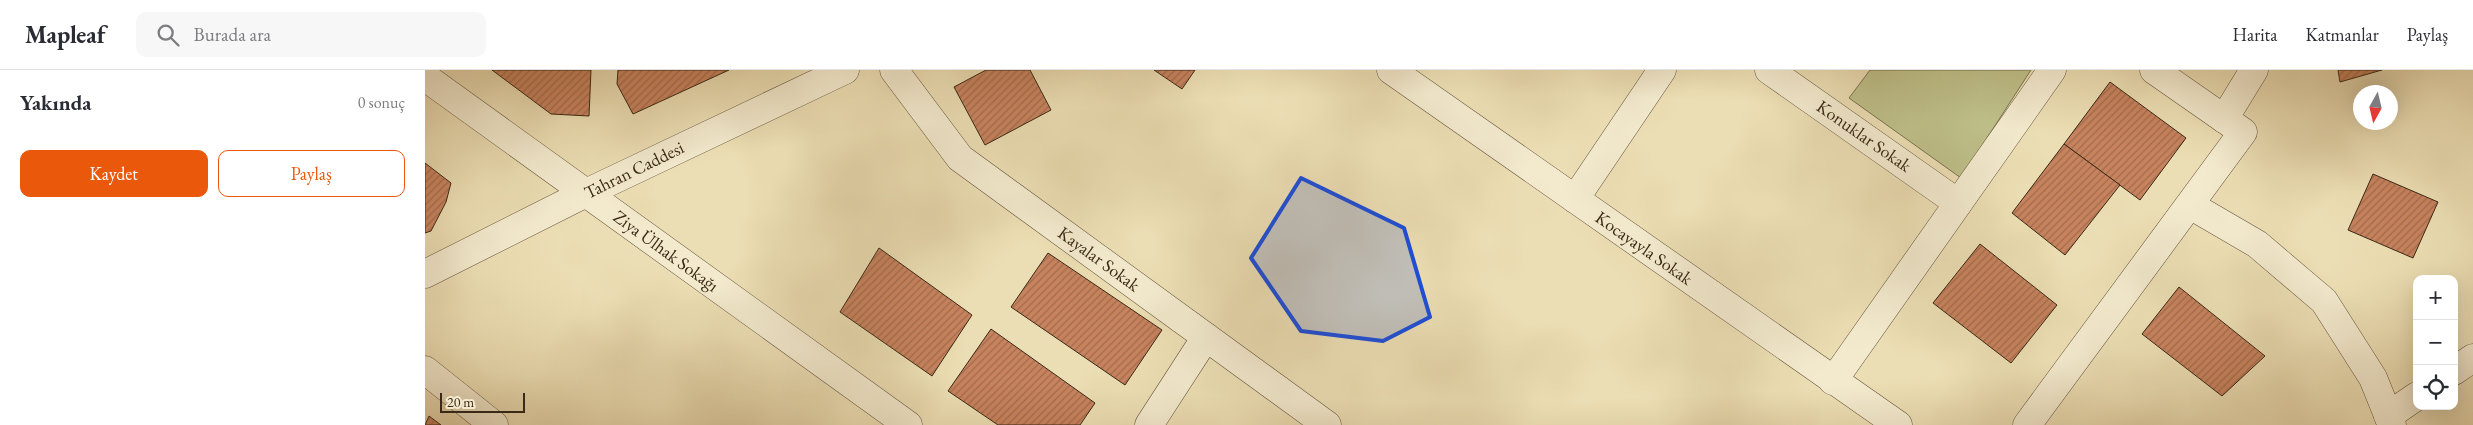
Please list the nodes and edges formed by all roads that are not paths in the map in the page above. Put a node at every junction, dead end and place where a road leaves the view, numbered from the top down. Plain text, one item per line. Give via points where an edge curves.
1 (845, 70) edge
2 (894, 70) edge
3 (1391, 70) edge
4 (1662, 70) edge
5 (1769, 70) edge
6 (2052, 70) edge
7 (2154, 70) edge
8 (2254, 70) edge
9 (425, 77) edge
10 (2234, 126) junction
11 (586, 193) junction
12 (1575, 199) junction
13 (1958, 203) junction
14 (2190, 204) junction
15 (425, 274) edge
16 (1206, 337) junction
17 (2473, 358) edge
18 (2458, 368) edge
19 (425, 370) edge
20 (1833, 381) junction
21 (2413, 400) edge
22 (2390, 420) edge
23 (494, 425) edge
24 (908, 425) edge
25 (1149, 425) edge
26 (1327, 425) edge
27 (1898, 425) edge
28 (2027, 425) edge

1 - 11 street, Tahran Caddesi
2 - 16 street, Kayalar Sokak via 960,158
3 - 12 street, Kocayayla Sokak
4 - 12 street
5 - 13 street, Konuklar Sokak
6 - 13 street
7 - 10 street
8 - 10 street
9 - 11 street, Ziya Ülhak Sokağı
10 - 14 street
11 - 15 street, Tahran Caddesi
11 - 24 street, Ziya Ülhak Sokağı
12 - 20 street, Kocayayla Sokak
13 - 20 street
14 - 22 street via 2257,244 2324,301 2373,378
14 - 28 street
16 - 25 street
16 - 26 street, Kayalar Sokak
17 - 18 street
19 - 23 street
20 - 27 street, Kocayayla Sokak
21 - 22 street

